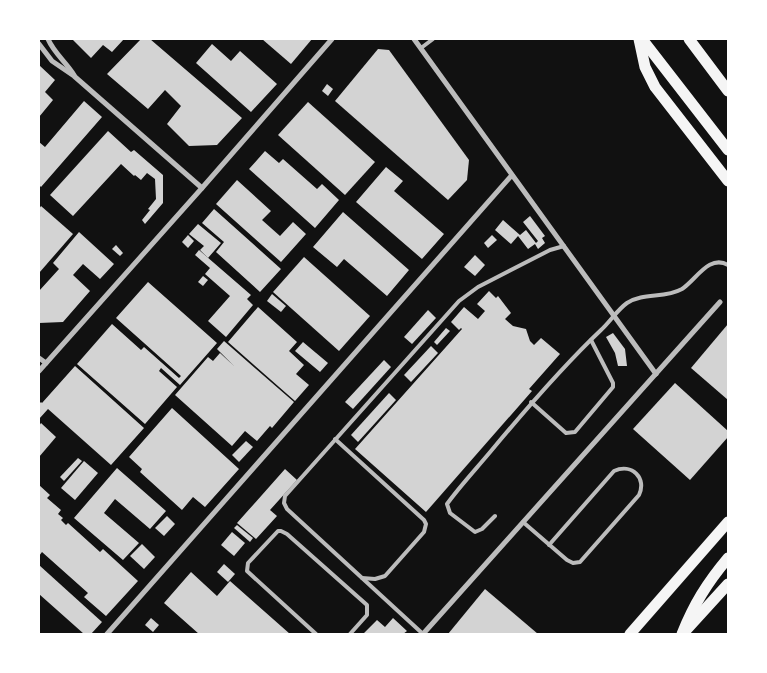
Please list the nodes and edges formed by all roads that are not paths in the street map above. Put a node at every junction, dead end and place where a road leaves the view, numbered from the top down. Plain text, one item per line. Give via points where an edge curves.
1 (48, 39) edge
2 (332, 39) edge
3 (414, 39) edge
4 (433, 39) edge
5 (640, 39) edge
6 (689, 39) edge
7 (39, 44) edge
8 (420, 48) junction
9 (74, 76) junction
10 (728, 91) edge
11 (728, 150) edge
12 (512, 175) junction
13 (728, 181) edge
14 (202, 188) junction
15 (564, 246) junction
16 (728, 265) edge
17 (720, 302) dead end
18 (614, 316) junction
19 (591, 340) junction
20 (39, 358) edge
21 (46, 363) junction
22 (39, 371) edge
23 (656, 374) junction
24 (532, 402) junction
25 (335, 439) junction
26 (495, 516) dead end
27 (523, 522) junction
28 (728, 522) edge
29 (549, 545) junction
30 (728, 558) edge
31 (362, 578) junction
32 (728, 584) edge
33 (107, 634) edge
34 (316, 634) edge
35 (350, 634) edge
36 (423, 634) edge
37 (630, 634) edge
38 (682, 634) edge

1 - 9 street
2 - 14 street
3 - 8 street
4 - 8 lane
5 - 11 main road
5 - 13 main road via 645,67 655,87
6 - 10 main road
7 - 9 street via 52,61
8 - 12 street
9 - 14 street
12 - 15 street
12 - 33 street
14 - 21 street
15 - 18 street
15 - 25 lane via 478,287 458,301
16 - 18 lane via 713,263 679,291 664,296 635,298
17 - 23 street
18 - 19 lane
18 - 23 street
19 - 24 lane
19 - 24 lane via 613,387 575,432 566,433
20 - 21 street
21 - 22 street
23 - 27 street
24 - 26 lane via 447,504 450,513 475,532
25 - 31 lane via 285,496 284,503 287,510
25 - 31 lane via 426,524 424,532 385,576
27 - 29 lane
27 - 36 street
28 - 37 main road
29 - 29 lane via 570,562 583,560 639,496 642,486 639,477 628,468 614,470
30 - 38 main road via 698,597
31 - 36 lane
32 - 38 main road
34 - 35 lane via 248,571 248,563 278,531 287,534 367,605 367,615

